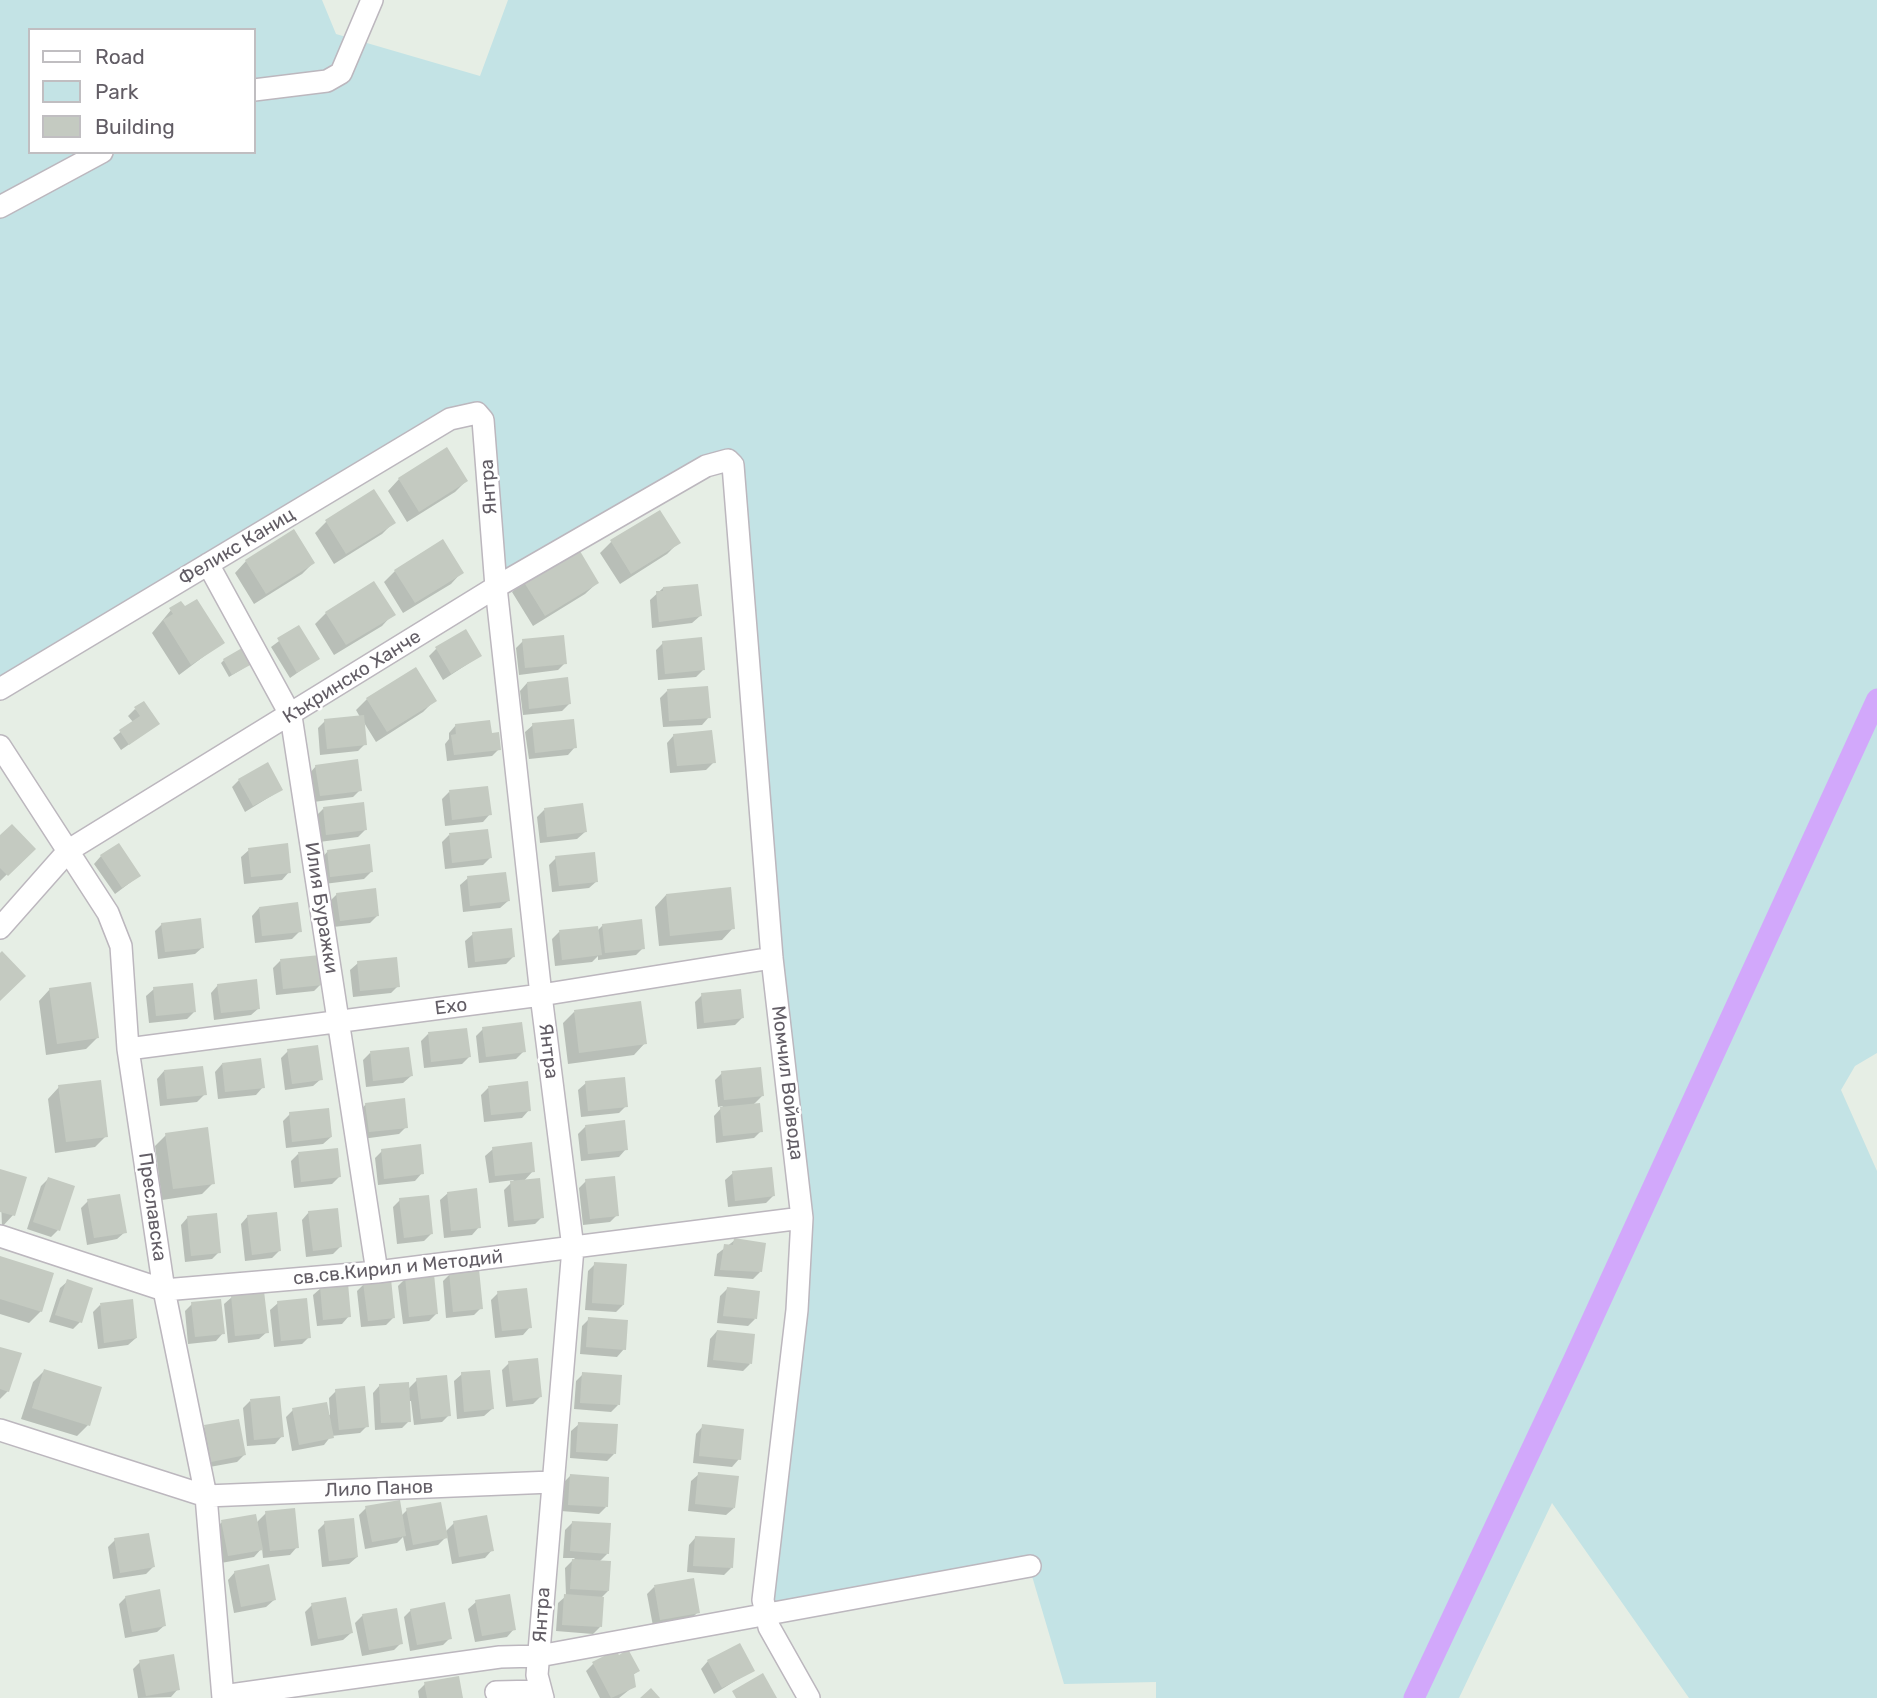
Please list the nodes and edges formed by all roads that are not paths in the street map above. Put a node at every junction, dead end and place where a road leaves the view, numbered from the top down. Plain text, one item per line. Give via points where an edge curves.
1 (372, 0) edge
2 (256, 90) edge
3 (98, 154) edge
4 (0, 208) edge
5 (477, 413) joint
6 (728, 460) joint
7 (208, 565) junction
8 (496, 587) junction
9 (0, 689) edge
10 (291, 716) junction
11 (0, 746) edge
12 (69, 850) junction
13 (0, 928) edge
14 (772, 958) junction
15 (541, 995) junction
16 (339, 1021) junction
17 (128, 1049) junction
18 (802, 1218) junction
19 (0, 1236) edge
20 (573, 1248) junction
21 (377, 1272) junction
22 (164, 1290) junction
23 (0, 1430) edge
24 (552, 1482) junction
25 (206, 1496) junction
26 (1030, 1566) dead end
27 (764, 1613) junction
28 (539, 1656) junction
29 (500, 1657) junction
30 (495, 1695) edge
31 (541, 1695) edge
32 (223, 1697) edge
33 (808, 1698) edge

1 - 2 street via 341,74 327,81
3 - 4 street
5 - 7 street, Феликс Каниц via 450,419
5 - 8 street, Янтра via 486,433
6 - 8 street, Къкринско Ханче via 706,466
6 - 14 street, Момчил Войвода via 735,474
7 - 9 street, Феликс Каниц
7 - 10 street, Илия Буражки
8 - 10 street, Къкринско Ханче
8 - 15 street, Янтра
10 - 12 street, Къкринско Ханче
10 - 16 street, Илия Буражки
11 - 12 street, Преславска
12 - 13 street, Къкринско Ханче
12 - 17 street, Преславска via 108,913 121,946
14 - 15 street, Ехо
14 - 18 street, Момчил Войвода
15 - 16 street, Ехо
15 - 20 street, Янтра
16 - 17 street, Ехо
16 - 21 street, Илия Буражки
17 - 22 street, Преславска
18 - 20 street, св.св.Кирил и Методий
18 - 27 street, Момчил Войвода via 797,1310 765,1563
19 - 22 street, св.св.Кирил и Методий
20 - 21 street, св.св.Кирил и Методий
20 - 24 street, Янтра
21 - 22 street, св.св.Кирил и Методий
22 - 25 street, Преславска
23 - 25 street
24 - 25 street, Лило Панов
24 - 28 street, Янтра
25 - 32 street, Преславска
26 - 27 street
27 - 28 street
27 - 33 street, Момчил Войвода
28 - 29 street
28 - 31 street, Янтра
29 - 30 street
29 - 32 street
30 - 31 street

